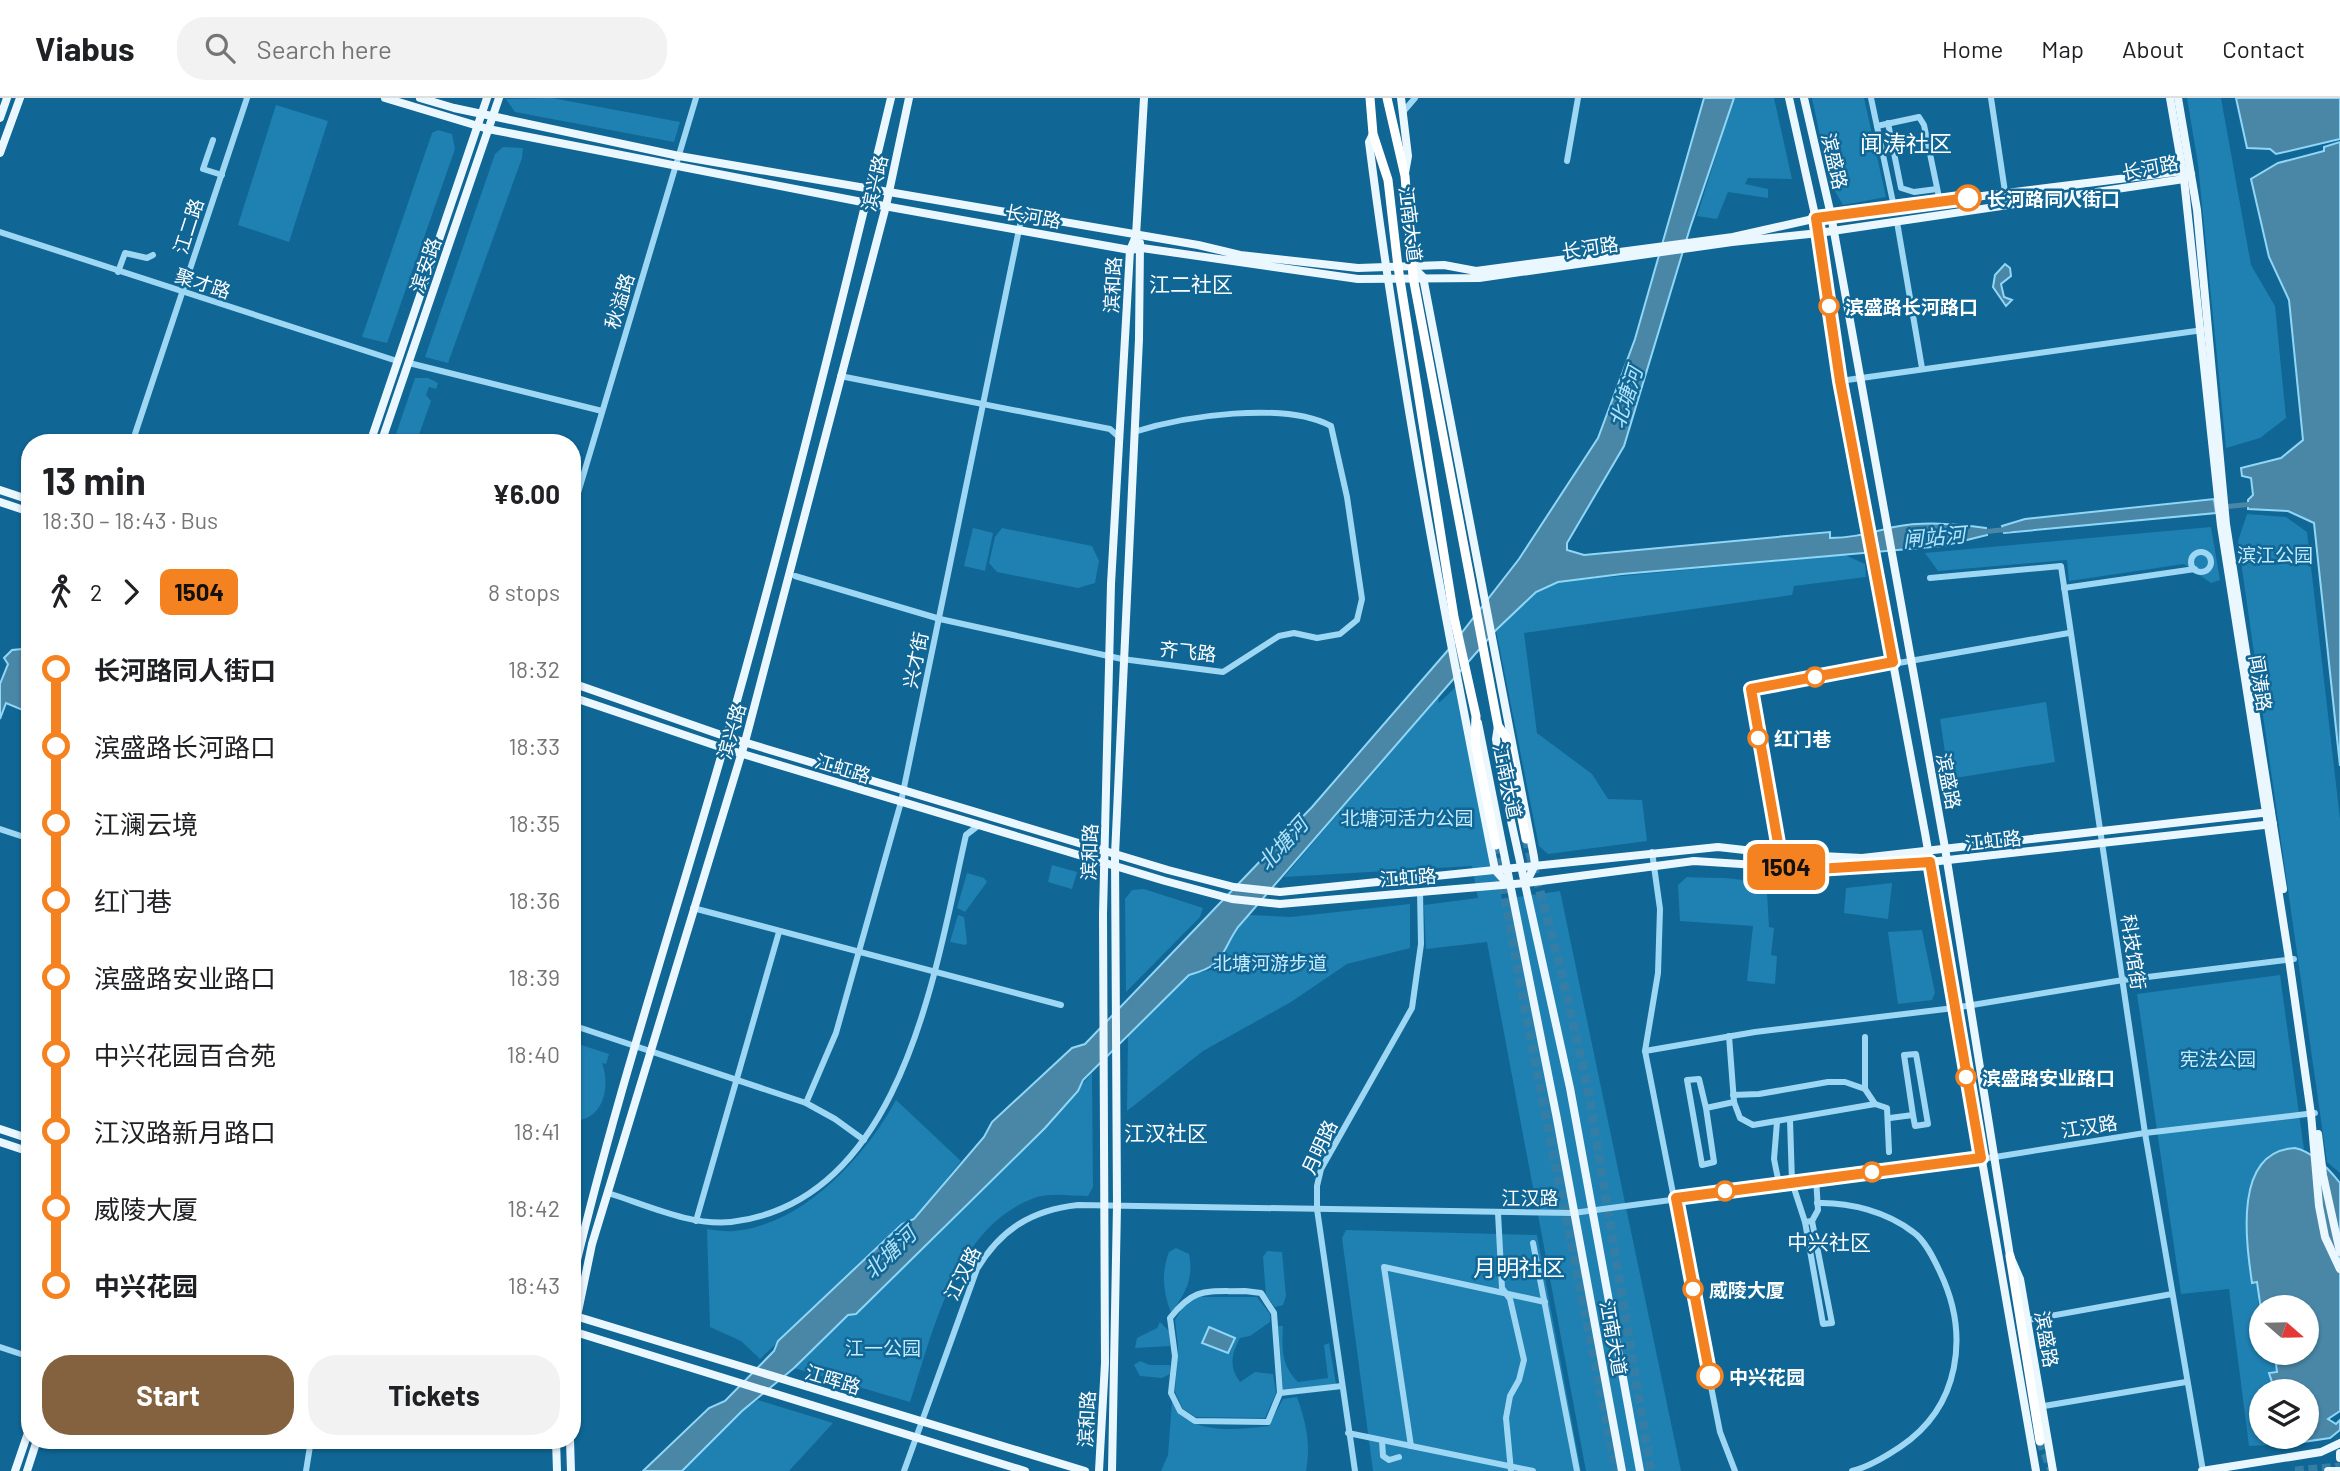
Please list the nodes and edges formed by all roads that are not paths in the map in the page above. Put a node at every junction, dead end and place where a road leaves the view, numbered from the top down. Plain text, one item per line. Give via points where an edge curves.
1 (7, 98) edge
2 (20, 98) edge
3 (247, 98) edge
4 (385, 98) edge
5 (420, 98) edge
6 (487, 98) edge
7 (499, 98) edge
8 (696, 98) edge
9 (891, 98) edge
10 (909, 98) edge
11 (1144, 98) edge
12 (1369, 98) edge
13 (1389, 98) edge
14 (1401, 98) edge
15 (1578, 98) edge
16 (1789, 98) edge
17 (1804, 98) edge
18 (1871, 98) edge
19 (1991, 98) edge
20 (2170, 98) edge
21 (2178, 98) edge
22 (1414, 100) edge
23 (1403, 112) junction
24 (481, 114) junction
25 (492, 117) junction
26 (0, 118) edge
27 (1888, 123) junction
28 (1877, 125) junction
29 (477, 126) junction
30 (488, 129) junction
31 (1373, 134) junction
32 (213, 140) dead end
33 (0, 153) edge
34 (679, 156) junction
35 (1567, 161) dead end
36 (676, 167) junction
37 (222, 175) junction
38 (2186, 175) junction
39 (1405, 176) junction
40 (870, 188) junction
41 (1937, 189) junction
42 (889, 191) junction
43 (2004, 194) junction
44 (1940, 202) junction
45 (867, 203) junction
46 (2007, 205) junction
47 (886, 206) junction
48 (1894, 207) junction
49 (1022, 215) junction
50 (1831, 215) junction
51 (1816, 218) junction
52 (1897, 222) junction
53 (1020, 229) junction
54 (1834, 231) junction
55 (0, 232) edge
56 (1819, 233) junction
57 (1136, 236) junction
58 (1733, 239) junction
59 (1142, 248) junction
60 (1130, 250) junction
61 (153, 255) dead end
62 (1614, 257) junction
63 (1412, 266) junction
64 (1385, 267) junction
65 (1398, 267) junction
66 (118, 272) junction
67 (1418, 277) junction
68 (1401, 278) junction
69 (1388, 279) junction
70 (183, 293) junction
71 (2204, 330) junction
72 (397, 362) junction
73 (409, 363) junction
74 (1922, 368) junction
75 (840, 376) junction
76 (1859, 378) junction
77 (1438, 379) junction
78 (1840, 381) junction
79 (1419, 396) junction
80 (1405, 397) junction
81 (983, 405) junction
82 (602, 411) junction
83 (1135, 420) junction
84 (1122, 421) junction
85 (1149, 427) junction
86 (1110, 429) junction
87 (1134, 432) junction
88 (135, 434) edge
89 (373, 434) edge
90 (384, 434) edge
91 (1121, 439) junction
92 (581, 482) edge
93 (0, 490) edge
94 (21, 497) edge
95 (0, 502) edge
96 (21, 509) edge
97 (2195, 569) dead end
98 (795, 576) dead end
99 (1930, 578) dead end
100 (2064, 588) junction
101 (940, 619) junction
102 (2069, 633) junction
103 (1112, 657) junction
104 (1122, 659) junction
105 (1910, 659) junction
106 (1893, 662) junction
107 (581, 686) edge
108 (1751, 689) dead end
109 (581, 700) edge
110 (1476, 716) junction
111 (1498, 726) junction
112 (727, 737) junction
113 (745, 742) junction
114 (723, 748) junction
115 (741, 754) junction
116 (903, 790) junction
117 (901, 802) junction
118 (2268, 812) junction
119 (958, 819) junction
120 (2269, 824) junction
121 (979, 825) junction
122 (0, 829) edge
123 (2101, 831) junction
124 (966, 835) junction
125 (21, 836) edge
126 (1526, 839) tunnel mouth
127 (2102, 844) junction
128 (1496, 845) tunnel mouth
129 (1945, 848) junction
130 (1928, 850) junction
131 (1105, 852) junction
132 (1652, 852) junction
133 (1115, 855) junction
134 (1947, 860) junction
135 (1930, 862) junction
136 (1105, 863) junction
137 (1535, 865) junction
138 (1655, 865) junction
139 (1117, 867) junction
140 (1521, 867) junction
141 (1508, 869) junction
142 (1495, 870) junction
143 (1527, 883) junction
144 (1508, 884) junction
145 (1420, 892) junction
146 (693, 908) junction
147 (779, 932) junction
148 (860, 955) junction
149 (2292, 959) junction
150 (934, 972) junction
151 (2123, 980) junction
152 (1061, 1006) dead end
153 (1971, 1006) junction
154 (1954, 1008) junction
155 (581, 1028) edge
156 (1730, 1036) junction
157 (1865, 1037) dead end
158 (636, 1046) junction
159 (649, 1049) junction
160 (1645, 1051) junction
161 (738, 1078) junction
162 (1865, 1089) junction
163 (1734, 1098) junction
164 (806, 1103) junction
165 (1875, 1104) junction
166 (1706, 1108) junction
167 (2313, 1114) junction
168 (1913, 1115) junction
169 (1890, 1118) junction
170 (1790, 1120) junction
171 (1777, 1122) junction
172 (0, 1129) edge
173 (2145, 1133) junction
174 (21, 1136) edge
175 (864, 1140) junction
176 (0, 1142) edge
177 (21, 1149) edge
178 (1889, 1152) dead end
179 (2319, 1156) junction
180 (1995, 1157) junction
181 (1981, 1158) junction
182 (1816, 1178) junction
183 (1792, 1182) junction
184 (1779, 1184) junction
185 (608, 1193) junction
186 (1676, 1198) junction
187 (1817, 1203) junction
188 (1103, 1206) junction
189 (1117, 1206) junction
190 (1317, 1209) junction
191 (1592, 1210) junction
192 (1498, 1213) junction
193 (1573, 1213) junction
194 (696, 1221) junction
195 (1809, 1222) junction
196 (1533, 1243) dead end
197 (581, 1248) edge
198 (2340, 1252) edge
199 (2010, 1256) junction
200 (2340, 1269) edge
201 (581, 1290) edge
202 (2172, 1294) junction
203 (1507, 1295) junction
204 (1545, 1302) junction
205 (581, 1317) edge
206 (2028, 1320) junction
207 (581, 1333) edge
208 (0, 1347) edge
209 (21, 1354) edge
210 (2186, 1382) junction
211 (1342, 1386) junction
212 (1280, 1393) junction
213 (2044, 1406) junction
214 (921, 1423) junction
215 (1348, 1433) junction
216 (916, 1435) junction
217 (1382, 1440) junction
218 (2040, 1441) tunnel mouth
219 (2340, 1443) edge
220 (1411, 1446) junction
221 (22, 1449) edge
222 (34, 1449) edge
223 (310, 1449) edge
224 (556, 1449) edge
225 (570, 1449) edge
226 (1399, 1457) dead end
227 (1511, 1469) edge
228 (15, 1471) edge
229 (27, 1471) edge
230 (306, 1471) edge
231 (557, 1471) edge
232 (571, 1471) edge
233 (904, 1471) edge
234 (1025, 1471) edge
235 (1085, 1471) edge
236 (1099, 1471) edge
237 (1112, 1471) edge
238 (1355, 1471) edge
239 (1533, 1471) edge
240 (1577, 1471) edge
241 (1622, 1471) edge
242 (1640, 1471) edge
243 (1735, 1471) edge
244 (1852, 1471) edge
245 (2036, 1471) edge
246 (2053, 1471) edge
247 (2203, 1471) edge
248 (2328, 1471) edge
249 (2339, 1471) edge

1 - 26 main road
2 - 33 main road
3 - 37 street, 江二路
4 - 29 main road, 长河路
5 - 24 main road, 长河路
6 - 24 main road, 滨安路
7 - 25 main road, 滨安路
8 - 34 street, 秋溢路
9 - 40 main road, 滨兴路
10 - 42 main road, 滨兴路
11 - 57 main road, 滨和路
12 - 31 highway, 江南大道
13 - 39 highway
14 - 22 street
14 - 23 main road, 江南大道
15 - 35 street
16 - 51 main road, 滨盛路
17 - 50 main road, 滨盛路
18 - 28 street
19 - 43 street
20 - 38 main road, 闻涛路
21 - 38 main road, 闻涛路
22 - 23 street
23 - 39 main road, 江南大道 via 1408,156
24 - 25 main road, 长河路
24 - 29 main road, 滨安路
25 - 30 main road, 滨安路
25 - 34 main road, 长河路
27 - 28 street
27 - 41 street via 1901,188 1914,192
27 - 41 street via 1919,117
28 - 48 street
29 - 30 main road, 长河路
29 - 72 main road, 滨安路
30 - 36 main road, 长河路
30 - 73 main road, 滨安路
31 - 64 main road via 1369,142
31 - 65 highway, 江南大道 via 1388,180
32 - 37 street via 203,169
34 - 36 street, 秋溢路
34 - 40 main road, 长河路
36 - 45 main road, 长河路
36 - 82 street, 秋溢路
37 - 70 street, 江二路
38 - 43 main road, 长河路
38 - 46 main road, 长河路
38 - 71 main road, 闻涛路
39 - 63 highway, 江南大道
40 - 42 main road, 长河路
40 - 45 main road, 滨兴路
41 - 44 street
42 - 47 main road, 滨兴路
42 - 49 main road, 长河路
43 - 44 main road, 长河路
43 - 46 street
44 - 48 main road, 长河路
45 - 47 main road, 长河路
45 - 112 main road, 滨兴路
46 - 52 main road, 长河路
47 - 53 main road, 长河路
47 - 75 main road, 滨兴路
48 - 50 main road, 长河路
49 - 53 street, 兴才街
49 - 57 main road, 长河路
50 - 51 main road, 长河路
50 - 54 main road, 滨盛路
51 - 56 main road, 滨盛路
51 - 58 main road, 长河路
52 - 54 main road, 长河路
52 - 74 street
53 - 60 main road, 长河路
53 - 81 street, 兴才街
54 - 56 main road, 长河路
54 - 76 main road, 滨盛路
55 - 66 street, 聚才路
56 - 58 main road, 长河路
56 - 78 main road, 滨盛路
57 - 59 main road, 滨和路
57 - 60 main road, 滨和路
57 - 64 main road, 长河路 via 1240,255
58 - 62 main road, 长河路
59 - 60 main road, 长河路
59 - 69 main road, 长河路 via 1327,276
59 - 83 main road, 滨和路
60 - 84 main road, 滨和路
61 - 66 street via 125,253
62 - 63 main road, 长河路 via 1476,271
62 - 67 main road, 长河路 via 1505,276
63 - 65 main road, 长河路
63 - 67 highway, 江南大道
64 - 65 main road, 长河路
64 - 69 main road
65 - 68 highway, 江南大道
66 - 70 street, 聚才路
67 - 68 main road, 长河路
67 - 77 highway, 江南大道
68 - 69 main road, 长河路
68 - 79 highway, 江南大道
69 - 80 main road
70 - 72 street, 聚才路
70 - 88 street, 江二路
71 - 74 street
71 - 118 main road, 闻涛路 via 2224,525
72 - 89 main road, 滨安路
73 - 82 street
73 - 90 main road, 滨安路
74 - 76 street
75 - 81 street
75 - 113 main road, 滨兴路
76 - 78 street
76 - 105 main road, 滨盛路
77 - 111 highway, 江南大道 via 1462,546
77 - 137 main road
78 - 106 main road, 滨盛路
79 - 80 main road
79 - 110 highway, 江南大道
80 - 142 main road
81 - 86 street
81 - 101 street, 兴才街
82 - 92 street, 秋溢路
83 - 85 street
83 - 87 main road, 滨和路
84 - 86 street
84 - 91 main road, 滨和路
85 - 87 street, 齐飞路
85 - 104 street, 齐飞路 via 1222,414 1315,417 1331,426 1362,599 1357,620 1340,634 1317,638 1294,632 1279,636 1223,672
86 - 91 street
87 - 104 main road, 滨和路
91 - 103 main road, 滨和路 via 1111,584
93 - 94 main road
95 - 96 main road
97 - 100 street
98 - 101 street, 齐飞路
99 - 100 street via 2061,566
100 - 102 street, 科技馆街
101 - 103 street, 齐飞路
101 - 116 street, 兴才街
102 - 105 street
102 - 123 street, 科技馆街
103 - 104 street, 齐飞路
103 - 131 main road, 滨和路
104 - 133 main road, 滨和路
105 - 106 street
105 - 129 main road, 滨盛路
106 - 108 street
106 - 130 main road, 滨盛路
107 - 112 main road, 江虹路
109 - 114 main road, 江虹路
110 - 128 highway via 1475,741
110 - 141 main road, 江南大道
111 - 126 highway via 1506,737
111 - 140 main road, 江南大道 via 1502,780
112 - 113 main road, 江虹路
112 - 114 main road, 滨兴路
113 - 115 main road, 滨兴路
113 - 116 main road, 江虹路
114 - 115 main road, 江虹路
114 - 158 main road, 滨兴路
115 - 117 main road, 江虹路
115 - 146 main road, 滨兴路
116 - 117 street, 兴才街
116 - 131 main road, 江虹路
117 - 119 main road, 江虹路
117 - 148 street, 兴才街
118 - 120 main road, 闻涛路
118 - 123 main road, 江虹路
119 - 121 main road, 江虹路
119 - 124 street
120 - 127 main road, 江虹路
120 - 149 main road, 闻涛路
121 - 124 street
121 - 136 main road, 江虹路
122 - 125 street
123 - 127 street, 科技馆街
123 - 129 main road, 江虹路
124 - 150 street
127 - 134 main road, 江虹路
127 - 151 street, 科技馆街
129 - 130 main road, 江虹路
129 - 134 main road, 滨盛路
130 - 132 main road, 江虹路 via 1852,858 1718,847
130 - 135 main road, 滨盛路
131 - 133 main road, 江虹路
131 - 136 main road, 滨和路
132 - 137 main road, 江虹路
132 - 138 street
133 - 139 main road, 滨和路
133 - 142 main road, 江虹路 via 1234,887 1280,892
134 - 135 main road, 江虹路
134 - 153 main road, 滨盛路
135 - 138 main road, 江虹路 via 1817,869 1723,861
135 - 154 main road, 滨盛路
136 - 139 main road, 江虹路
136 - 188 main road, 滨和路
137 - 140 main road, 江虹路
137 - 143 main road
138 - 143 main road, 江虹路
138 - 160 street via 1660,909 1658,973
139 - 145 main road, 江虹路 via 1232,899 1280,904
139 - 189 main road, 滨和路
140 - 141 main road, 江虹路
140 - 143 main road, 江南大道
141 - 142 main road, 江虹路
141 - 144 main road, 江南大道
142 - 144 main road
143 - 144 main road, 江虹路
143 - 191 main road, 江南大道
144 - 145 main road, 江虹路
144 - 193 main road, 江南大道
145 - 190 street, 月明路 via 1421,944 1412,1008 1321,1169
146 - 147 street
146 - 159 main road, 滨兴路
147 - 148 street
147 - 161 street
148 - 150 street
148 - 164 street, 兴才街 via 836,1033
149 - 151 street
149 - 167 main road, 闻涛路
150 - 152 street
150 - 175 street via 891,1098
151 - 153 street
151 - 173 street, 科技馆街
153 - 154 street
153 - 180 main road, 滨盛路
154 - 156 street
154 - 181 main road, 滨盛路
155 - 158 street
156 - 160 street
156 - 163 street
157 - 162 street
158 - 159 street
158 - 197 main road, 滨兴路
159 - 161 street
159 - 185 main road, 滨兴路
160 - 186 street
161 - 164 street
161 - 194 street
162 - 163 street via 1828,1082
162 - 165 street
163 - 166 street
163 - 171 street via 1740,1118 1753,1125
164 - 175 street
165 - 169 street via 1887,1108
165 - 170 street
166 - 166 street via 1699,1079 1687,1080 1702,1165 1714,1162
167 - 173 street, 江汉路
167 - 179 main road, 闻涛路
168 - 168 street via 1916,1126 1928,1124 1916,1054 1904,1055
168 - 169 street
169 - 178 street
170 - 171 street
170 - 183 street
171 - 184 street via 1774,1159
172 - 174 main road
173 - 180 street, 江汉路
173 - 202 street, 科技馆街
175 - 194 street via 821,1184 782,1209 731,1222
176 - 177 main road
179 - 198 main road, 闻涛路
179 - 200 main road, 闻涛路 via 2325,1237
180 - 181 street, 江汉路
180 - 199 main road, 滨盛路
181 - 182 street, 江汉路
181 - 245 main road, 滨盛路
182 - 183 street, 江汉路
182 - 187 street
183 - 184 street, 江汉路
183 - 195 street
184 - 186 street, 江汉路
185 - 194 street
185 - 201 main road, 滨兴路
186 - 191 street, 江汉路
186 - 243 street via 1720,1432
187 - 195 street
187 - 244 street via 1860,1208 1915,1233 1944,1280 1958,1330 1955,1370 1943,1401 1927,1423 1889,1454
188 - 189 street, 江汉路
188 - 214 street, 江汉路 via 1078,1205 1035,1213 1015,1224 989,1250 964,1300
188 - 236 main road, 滨和路 via 1105,1363
189 - 190 street, 江汉路
189 - 237 main road, 滨和路
190 - 192 street, 江汉路
190 - 211 street, 月明路
191 - 193 street, 江汉路
191 - 242 main road, 江南大道
192 - 193 street, 江汉路
192 - 203 street via 1502,1288
193 - 241 main road, 江南大道
195 - 195 street via 1832,1323 1823,1324
196 - 204 street
199 - 206 main road, 滨盛路
199 - 218 highway
202 - 206 street
202 - 210 street, 科技馆街
203 - 204 street
203 - 220 street via 1384,1267
203 - 227 street via 1524,1360 1506,1418
204 - 240 street
205 - 214 main road, 江晖路
206 - 213 main road, 滨盛路
207 - 216 main road, 江晖路
208 - 209 street
210 - 213 street
210 - 247 street, 科技馆街
211 - 212 street
211 - 215 street, 月明路
212 - 212 street via 1274,1312 1261,1293 1197,1292 1185,1299 1170,1318 1175,1356 1171,1393 1180,1411 1195,1421 1268,1422
213 - 246 main road, 滨盛路
214 - 216 street, 江汉路
214 - 235 main road, 江晖路
215 - 217 street
215 - 238 street, 月明路
216 - 233 street, 江汉路
216 - 234 main road, 江晖路
217 - 220 street
217 - 226 street via 1383,1456 1390,1460
219 - 247 main road via 2322,1452
220 - 227 street
221 - 228 main road
222 - 229 main road
223 - 230 street
224 - 231 main road
225 - 232 main road
227 - 239 street
248 - 249 main road

